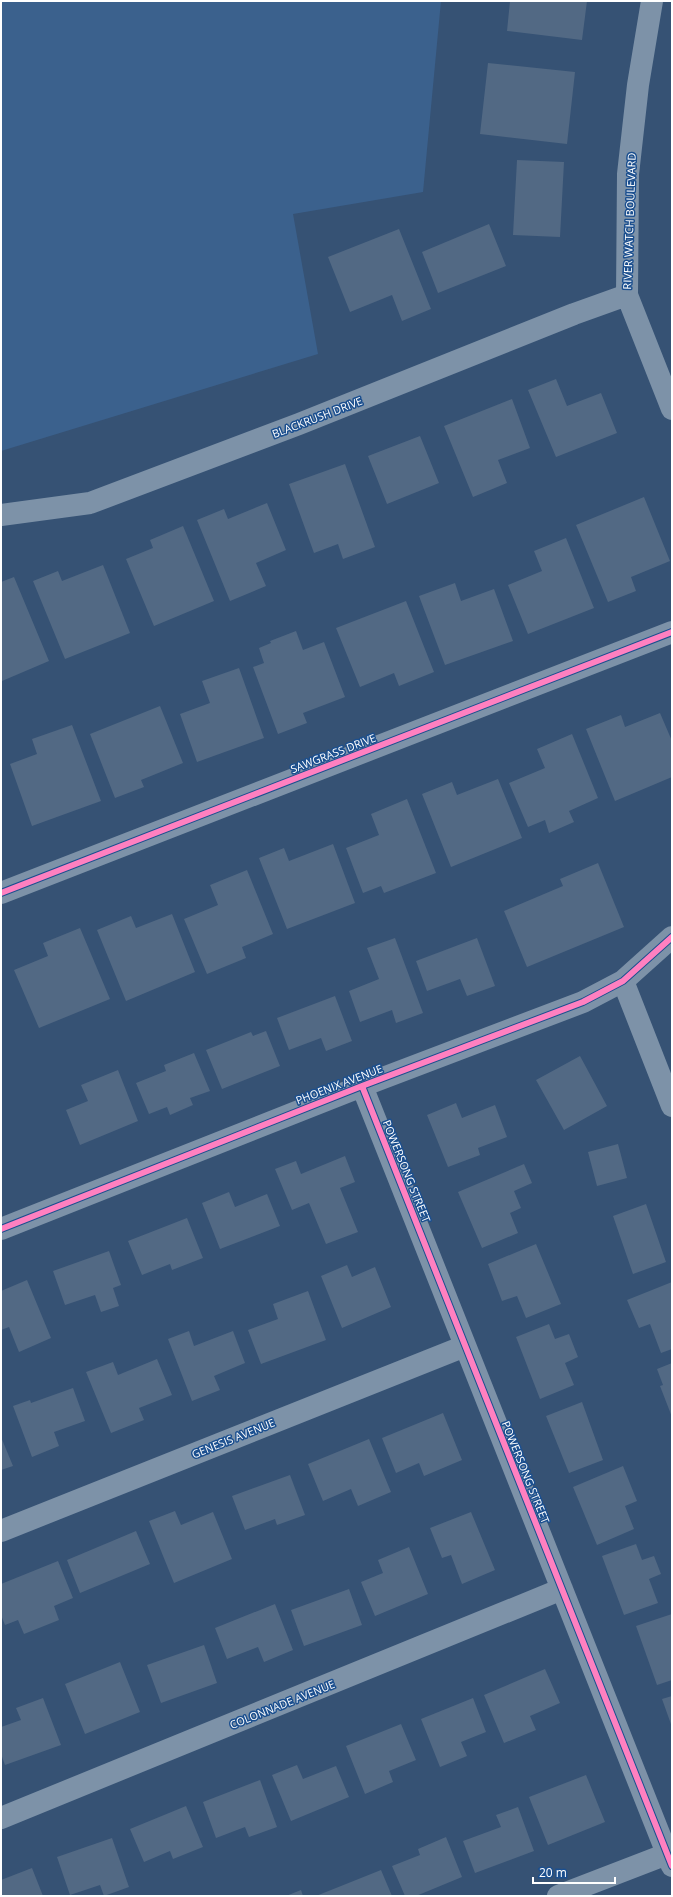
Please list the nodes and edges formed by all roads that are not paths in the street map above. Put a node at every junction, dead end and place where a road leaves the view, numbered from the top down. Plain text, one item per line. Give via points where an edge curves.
1 (652, 1) edge
2 (627, 295) junction
3 (672, 410) edge
4 (1, 515) edge
5 (672, 632) edge
6 (1, 893) edge
7 (672, 938) edge
8 (623, 981) junction
9 (362, 1086) junction
10 (672, 1106) edge
11 (1, 1229) edge
12 (465, 1346) junction
13 (1, 1531) edge
14 (562, 1589) junction
15 (1, 1818) edge
16 (670, 1860) edge
17 (558, 1896) edge

1 - 2 street, RIVER WATCH BOULEVARD via 638,85 628,174
2 - 3 street, RIVER WATCH BOULEVARD
2 - 4 street, BLACKRUSH DRIVE via 90,503
5 - 6 street, SAWGRASS DRIVE
7 - 8 street, PHOENIX AVENUE
8 - 9 street, PHOENIX AVENUE via 583,1002
8 - 10 street
9 - 11 street, PHOENIX AVENUE
9 - 12 street, POWERSONG STREET
12 - 13 street, GENESIS AVENUE
12 - 14 street, POWERSONG STREET
14 - 15 street, COLONNADE AVENUE
14 - 16 street, POWERSONG STREET
16 - 17 street

